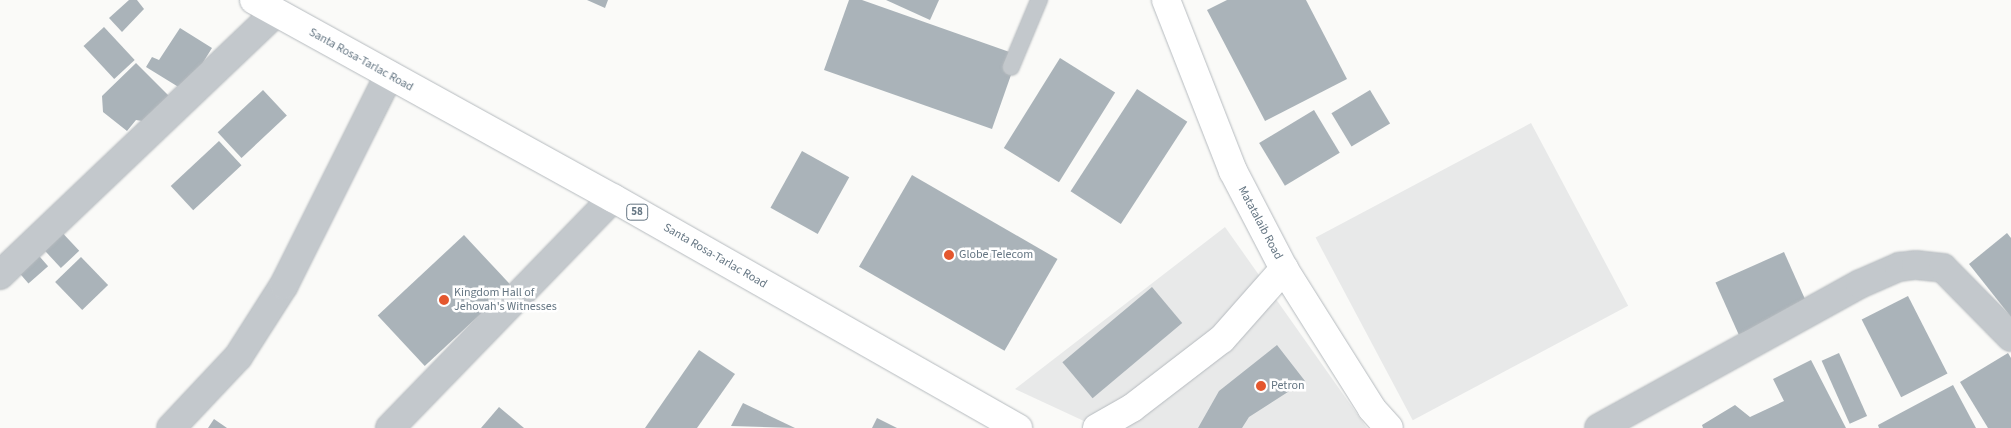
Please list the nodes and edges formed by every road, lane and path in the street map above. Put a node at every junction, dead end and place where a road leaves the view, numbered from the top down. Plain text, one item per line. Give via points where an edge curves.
1 (1039, 0) edge
2 (1172, 2) edge
3 (265, 6) edge
4 (1012, 67) dead end
5 (388, 75) junction
6 (613, 198) junction
7 (1284, 269) junction
8 (0, 274) edge
9 (2011, 337) edge
10 (171, 428) edge
11 (390, 428) edge
12 (1018, 428) edge
13 (1097, 428) edge
14 (1389, 428) edge
15 (1600, 428) edge

1 - 4 lane
2 - 7 main road, Matatalaib Road via 1233,171
3 - 5 main road, Santa Rosa-Tarlac Road / 58
3 - 8 street
5 - 6 main road, Santa Rosa-Tarlac Road / 58
5 - 10 street via 284,285 238,357
6 - 11 street
6 - 12 main road, Santa Rosa-Tarlac Road / 58
7 - 13 main road via 1222,339 1132,408
7 - 14 main road, Matatalaib Road via 1372,409
9 - 15 street via 1943,268 1899,267 1860,284

